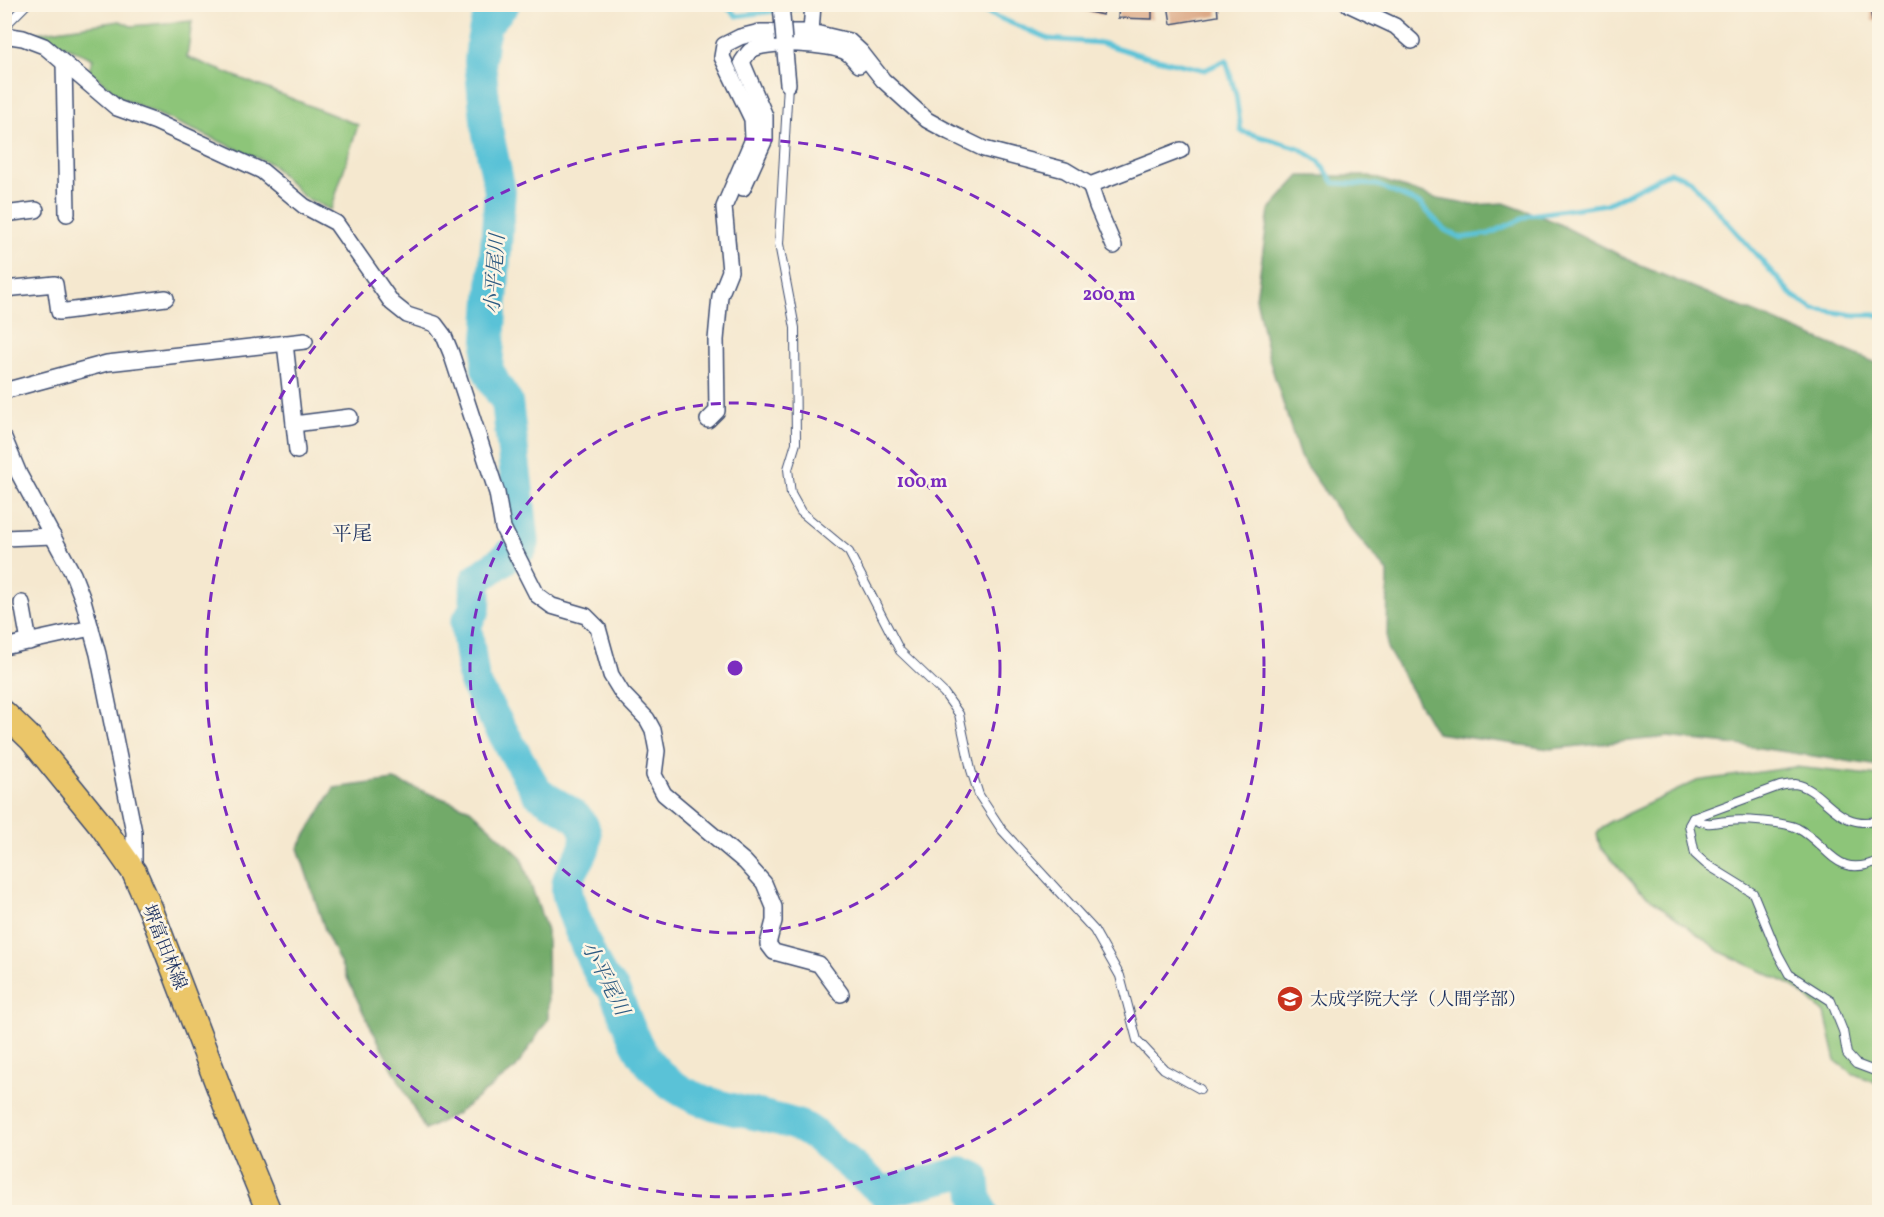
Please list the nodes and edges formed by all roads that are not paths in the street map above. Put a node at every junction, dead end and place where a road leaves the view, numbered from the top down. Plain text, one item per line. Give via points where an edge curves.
1 (27, 4) edge
2 (781, 4) edge
3 (813, 4) edge
4 (1348, 4) edge
5 (4, 27) edge
6 (811, 30) junction
7 (4, 35) edge
8 (1412, 41) dead end
9 (784, 43) junction
10 (64, 63) junction
11 (788, 84) joint
12 (949, 132) junction
13 (1181, 150) dead end
14 (1090, 185) junction
15 (724, 207) junction
16 (36, 210) dead end
17 (4, 214) edge
18 (67, 214) dead end
19 (1114, 246) dead end
20 (4, 290) edge
21 (166, 298) dead end
22 (305, 341) dead end
23 (285, 343) junction
24 (4, 391) edge
25 (350, 417) dead end
26 (708, 420) dead end
27 (294, 424) junction
28 (4, 438) edge
29 (297, 451) dead end
30 (53, 536) junction
31 (4, 538) edge
32 (22, 603) dead end
33 (91, 628) junction
34 (29, 642) junction
35 (4, 647) edge
36 (4, 713) edge
37 (1693, 818) junction
38 (1880, 820) edge
39 (1880, 861) edge
40 (134, 872) junction
41 (841, 994) dead end
42 (1880, 1073) edge
43 (1200, 1089) dead end
44 (269, 1212) edge

1 - 5 lane
2 - 9 street, bridge
3 - 6 street
4 - 8 street via 1395,26
6 - 12 street via 849,41 905,101
6 - 15 street via 760,32 724,45 722,57 752,118 753,139
7 - 10 street via 44,46
9 - 11 street
9 - 12 street via 829,46 848,53 907,113 945,140
9 - 15 street via 751,50 742,62 765,116 765,139 739,196
10 - 18 street
10 - 41 street via 117,108 262,171 304,206 336,223 392,303 407,315 435,324 451,353 497,493 503,528 537,595 552,606 586,616 598,628 611,675 653,730 657,751 654,775 664,794 745,862 764,883 774,907 768,944 774,952 819,964
11 - 43 lane via 779,244 795,328 796,442 788,469 791,494 801,512 849,552 900,651 944,693 959,714 979,795 1002,830 1094,930 1120,976 1137,1041 1164,1069
12 - 14 street via 984,148 1065,170
13 - 14 street
14 - 19 street
15 - 26 street via 730,271 720,296 717,411
16 - 17 street
20 - 21 street via 55,284 59,312
22 - 23 street
23 - 24 street via 107,363
23 - 27 street
25 - 27 street
27 - 29 street
28 - 30 street
30 - 31 street
30 - 33 street via 76,583
32 - 34 street
33 - 34 street
33 - 40 street via 134,832
34 - 35 street
36 - 40 main road, 堺富田林線 via 31,739
37 - 38 lane via 1780,786 1796,784 1840,815 1868,823
37 - 39 lane via 1708,825 1729,820 1781,823 1797,828 1844,866
37 - 42 lane via 1689,825 1695,854 1753,893 1789,974 1831,1001 1847,1054 1856,1064
40 - 44 main road, 堺富田林線

